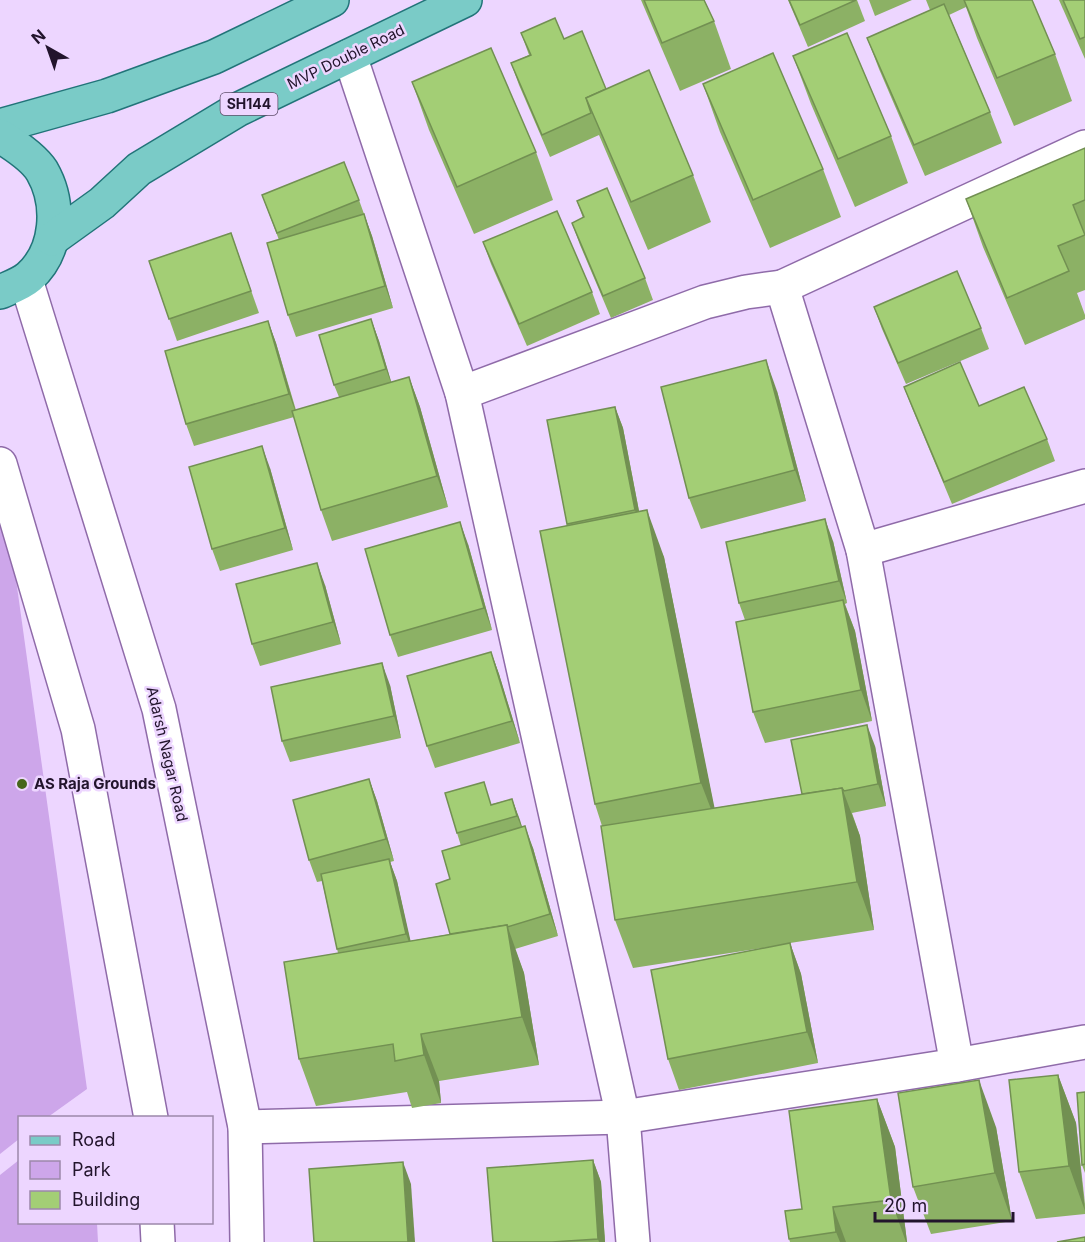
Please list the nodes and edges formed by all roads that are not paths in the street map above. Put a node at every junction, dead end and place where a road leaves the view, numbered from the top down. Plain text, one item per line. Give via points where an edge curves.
1 (332, 0) edge
2 (465, 0) edge
3 (350, 56) junction
4 (5, 136) edge
5 (1085, 147) edge
6 (52, 239) junction
7 (13, 286) edge
8 (782, 288) junction
9 (462, 393) junction
10 (0, 464) edge
11 (1082, 495) edge
12 (863, 550) junction
13 (1085, 1042) edge
14 (957, 1065) junction
15 (151, 1116) edge
16 (623, 1117) junction
17 (244, 1127) junction
18 (158, 1224) edge
19 (158, 1242) edge
20 (247, 1242) edge
21 (633, 1242) edge

1 - 4 main road, SH144 via 214,57
2 - 3 main road, MVP Double Road / SH144
3 - 6 main road, MVP Double Road / SH144 via 237,110 139,169 102,203
3 - 9 street
4 - 6 main road, SH144 via 42,170 54,203
5 - 8 street
6 - 7 main road, SH144 via 38,268
7 - 17 street, Adarsh Nagar Road via 159,709
8 - 9 street via 705,302
8 - 12 street
9 - 16 street
10 - 15 street via 78,729
11 - 12 street
12 - 14 street
13 - 14 street
14 - 16 street
16 - 17 street
16 - 21 street
17 - 20 street, Adarsh Nagar Road
18 - 19 street

